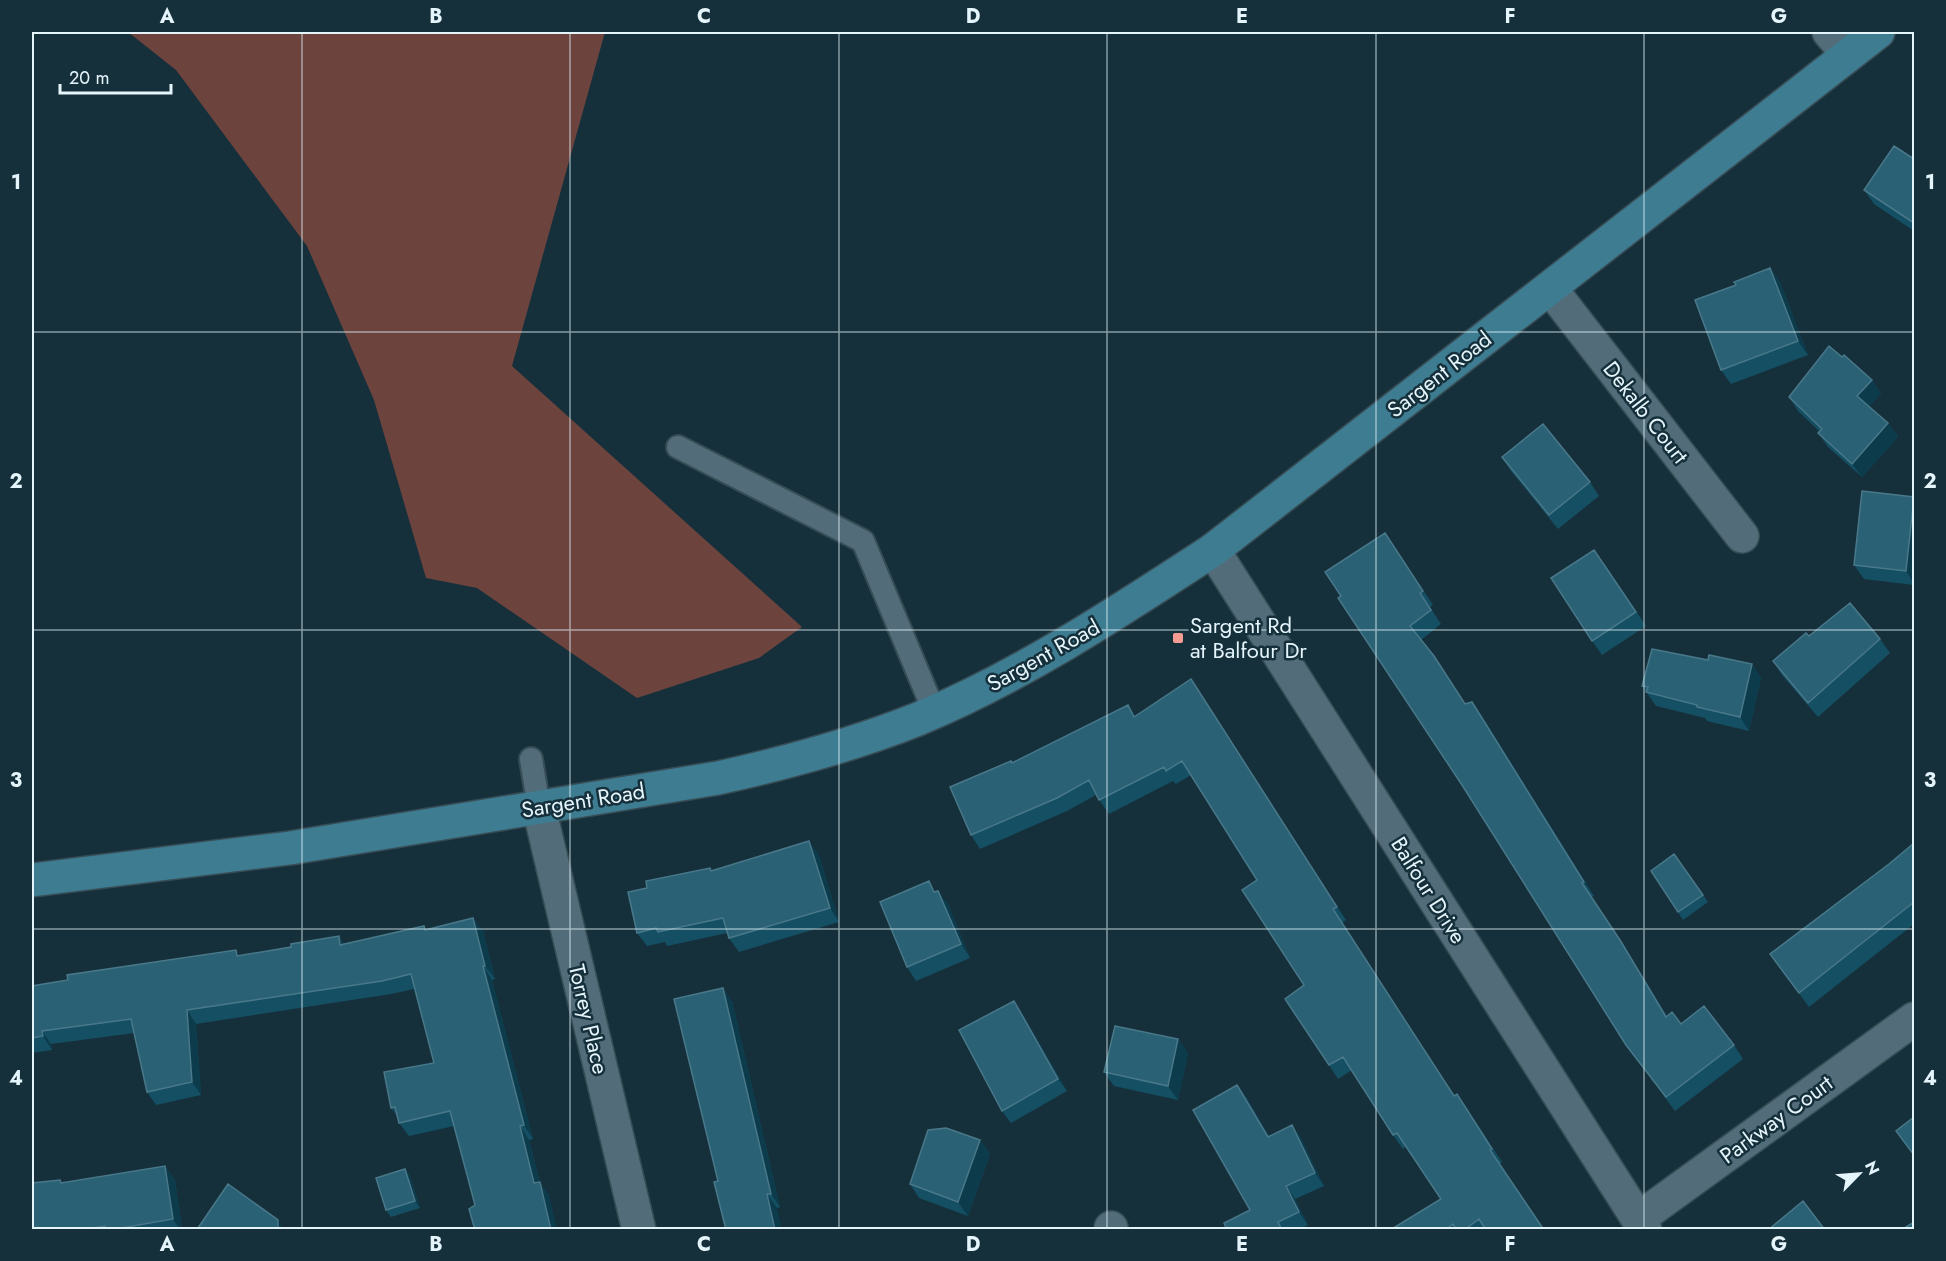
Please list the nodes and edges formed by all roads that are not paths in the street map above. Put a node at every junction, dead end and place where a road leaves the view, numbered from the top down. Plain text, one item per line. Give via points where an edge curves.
1 (1875, 32) edge
2 (1838, 43) edge
3 (1550, 288) junction
4 (678, 447) dead end
5 (1742, 536) dead end
6 (1213, 550) junction
7 (934, 711) junction
8 (531, 759) dead end
9 (539, 808) junction
10 (32, 880) edge
11 (1914, 1019) edge
12 (1641, 1224) edge
13 (639, 1230) edge

1 - 2 main road, Sargent Road
2 - 3 main road, Sargent Road
3 - 5 street, Dekalb Court
3 - 6 main road, Sargent Road
4 - 7 lane via 863,541
6 - 7 main road, Sargent Road via 1049,654
6 - 12 street, Balfour Drive
7 - 9 main road, Sargent Road via 850,744 775,765
8 - 9 lane
9 - 10 main road, Sargent Road via 290,848
9 - 13 street, Torrey Place
11 - 12 street, Parkway Court

